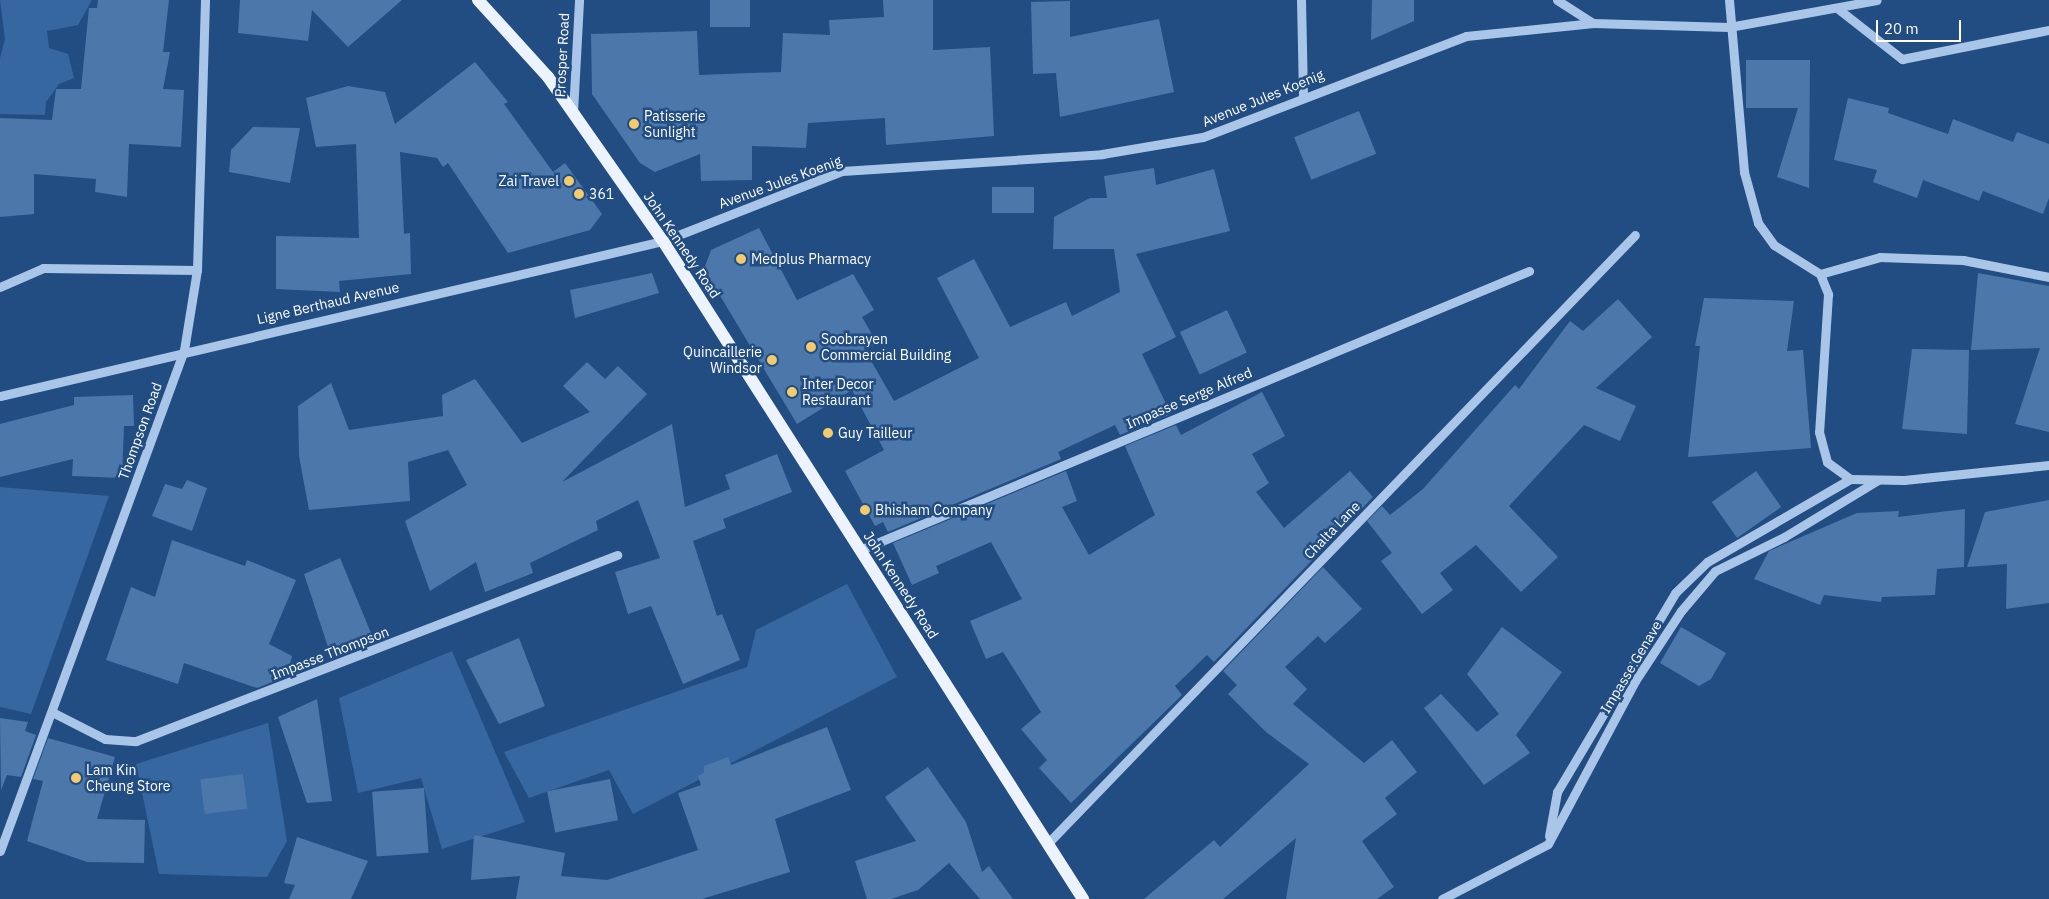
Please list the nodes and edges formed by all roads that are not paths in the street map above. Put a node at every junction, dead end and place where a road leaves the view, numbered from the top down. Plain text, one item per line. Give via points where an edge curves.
1 (205, 0) edge
2 (478, 0) edge
3 (579, 0) edge
4 (1301, 0) edge
5 (1557, 0) edge
6 (1729, 0) edge
7 (1877, 0) edge
8 (1837, 8) junction
9 (1593, 23) junction
10 (1729, 27) junction
11 (2049, 30) edge
12 (1303, 97) junction
13 (573, 112) junction
14 (1635, 235) dead end
15 (663, 241) junction
16 (197, 270) junction
17 (1529, 271) dead end
18 (1820, 274) junction
19 (2049, 277) edge
20 (0, 287) edge
21 (184, 350) junction
22 (0, 396) edge
23 (2049, 465) edge
24 (1850, 479) junction
25 (1879, 480) junction
26 (860, 550) junction
27 (617, 555) dead end
28 (52, 712) junction
29 (1048, 843) junction
30 (1548, 844) junction
31 (0, 852) edge
32 (1083, 899) edge
33 (1442, 899) edge

1 - 16 street, Thompson Road
2 - 13 main road, John Kennedy Road via 548,77
3 - 13 street, Prosper Road
4 - 12 street
5 - 9 street
6 - 10 street
7 - 8 street, Avenue Jules Koenig
8 - 10 street, Avenue Jules Koenig
8 - 11 street via 1902,59
9 - 10 street, Avenue Jules Koenig
9 - 12 street, Avenue Jules Koenig via 1466,36
10 - 18 street via 1744,172 1758,224 1774,245
12 - 15 street, Avenue Jules Koenig via 1203,137 1155,146 1102,154 842,171
13 - 15 main road, John Kennedy Road
14 - 29 street, Chalta Lane
15 - 21 street, Ligne Berthaud Avenue
15 - 26 main road, John Kennedy Road
16 - 20 street via 43,268
16 - 21 street, Thompson Road
17 - 26 street, Impasse Serge Alfred
18 - 19 street via 1880,257 1962,260
18 - 24 street via 1828,294 1819,432 1827,462
21 - 22 street, Ligne Berthaud Avenue
21 - 28 street, Thompson Road
23 - 25 street
24 - 25 street
24 - 30 street via 1707,562 1675,594 1557,792
25 - 30 street, Impasse Genave via 1784,537 1715,571 1681,611 1635,682
26 - 29 main road, John Kennedy Road
27 - 28 street, Impasse Thompson via 136,741 104,739
28 - 31 street, Thompson Road
29 - 32 main road, John Kennedy Road
30 - 33 street

